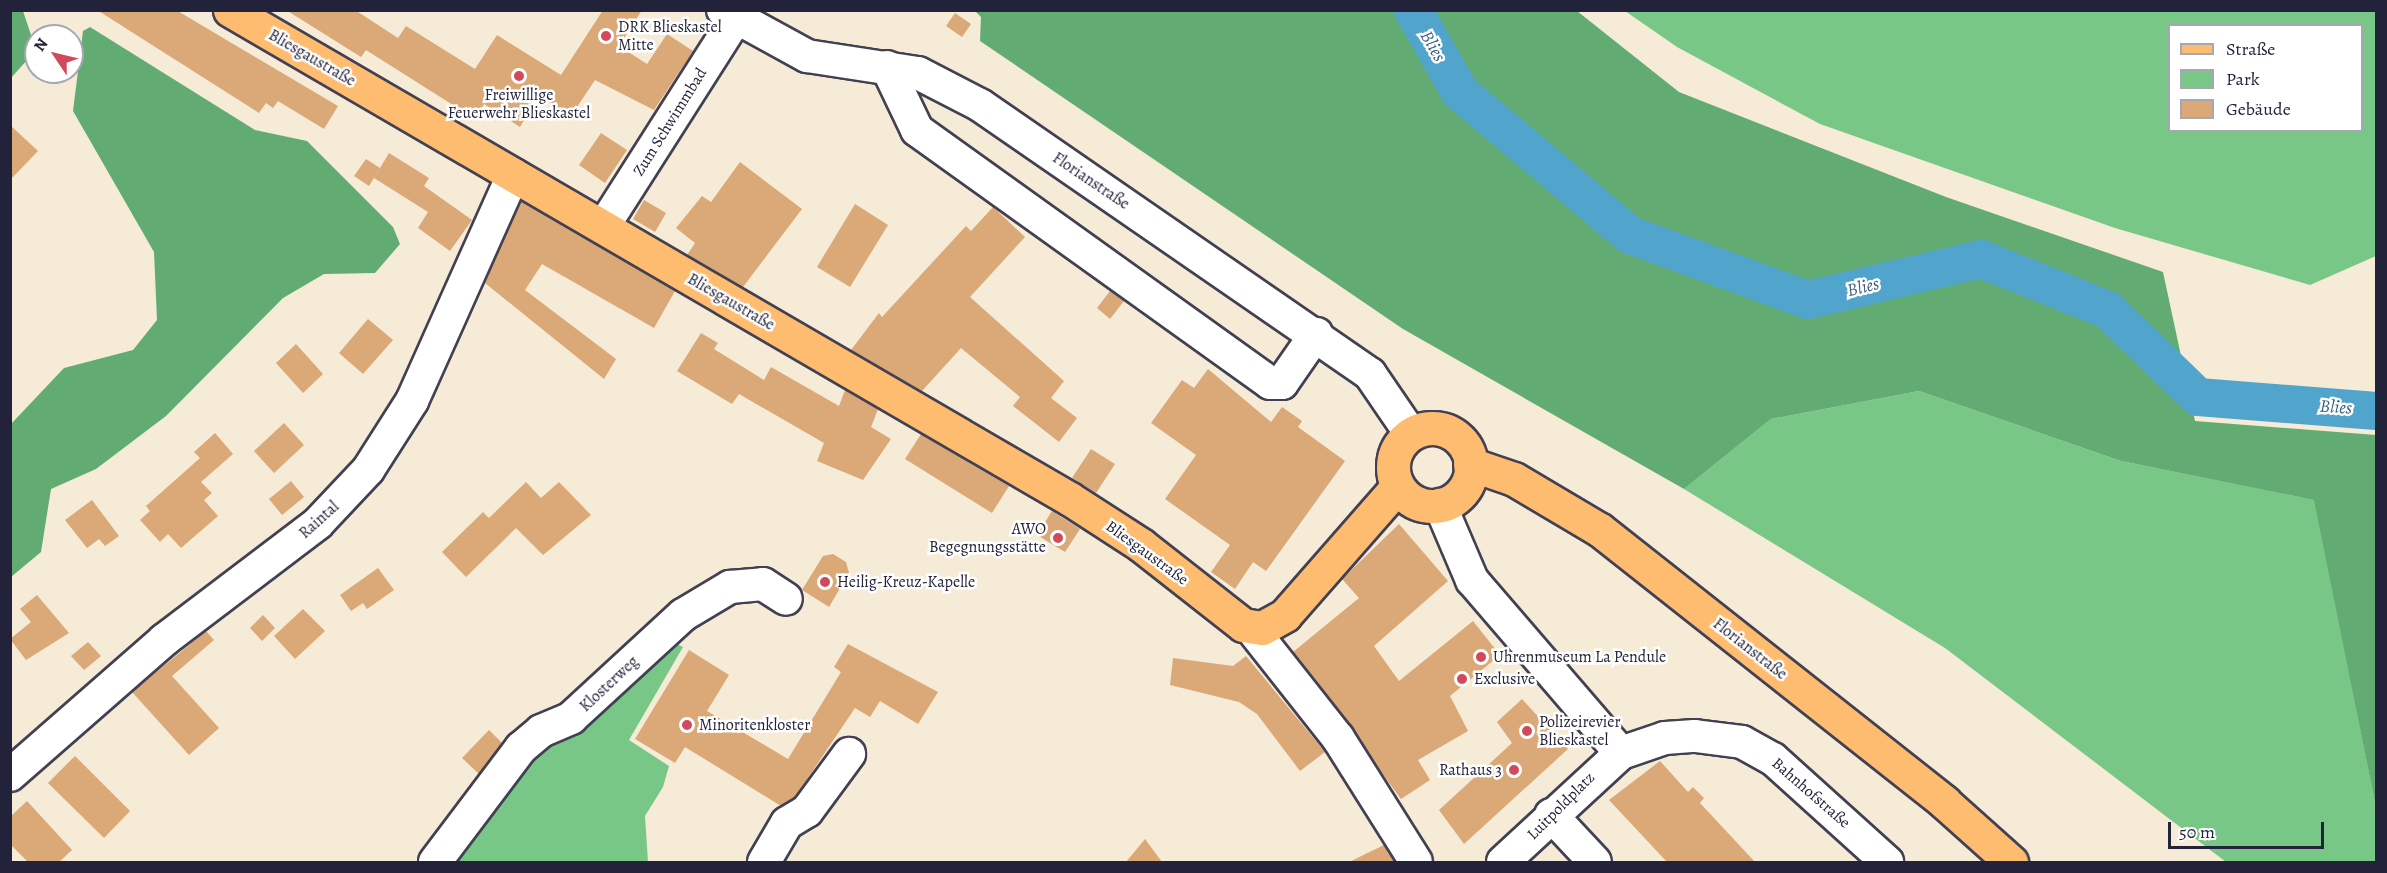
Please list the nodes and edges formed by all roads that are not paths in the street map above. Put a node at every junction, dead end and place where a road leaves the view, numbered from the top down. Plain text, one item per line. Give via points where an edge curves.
1 (230, 10) edge
2 (739, 15) edge
3 (887, 67) junction
4 (513, 175) junction
5 (603, 227) junction
6 (1316, 334) junction
7 (1411, 434) junction
8 (1470, 464) junction
9 (1398, 486) junction
10 (1440, 505) junction
11 (1302, 594) junction
12 (786, 599) dead end
13 (1222, 610) junction
14 (1251, 628) junction
15 (1621, 753) junction
16 (849, 754) dead end
17 (10, 775) edge
18 (1551, 815) junction
19 (435, 862) edge
20 (764, 862) edge
21 (1416, 862) edge
22 (1503, 862) edge
23 (1595, 862) edge
24 (1887, 862) edge
25 (2011, 862) edge

1 - 4 main road, Bliesgaustraße
2 - 3 street, Florianstraße via 807,56
2 - 5 street, Zum Schwimmbad
3 - 6 street, Florianstraße via 918,73 980,105
3 - 6 street via 917,130 1270,383 1282,383
4 - 5 main road, Bliesgaustraße
4 - 17 street, Raintal via 412,401 368,470 318,524 164,640
5 - 13 main road, Bliesgaustraße via 1070,499
6 - 7 street, Florianstraße via 1370,374
7 - 8 main road via 1437,428 1449,432 1467,452
7 - 9 main road via 1393,463
8 - 10 main road via 1466,486
8 - 25 main road, Florianstraße via 1514,479 1600,530 1944,802
9 - 10 main road via 1415,503
9 - 11 main road
10 - 15 street via 1472,580
11 - 13 main road via 1261,609
11 - 14 main road via 1275,623
12 - 19 street, Klosterweg via 763,584 730,587 683,615 572,718 541,731 521,748
13 - 14 main road, Bliesgaustraße
14 - 21 street, Bliesgaustraße via 1338,738
15 - 18 street, Luitpoldplatz
15 - 24 street, Bahnhofstraße via 1665,738 1742,742 1796,776
16 - 20 street via 807,811 786,824
18 - 22 street, Luitpoldplatz
18 - 23 street

